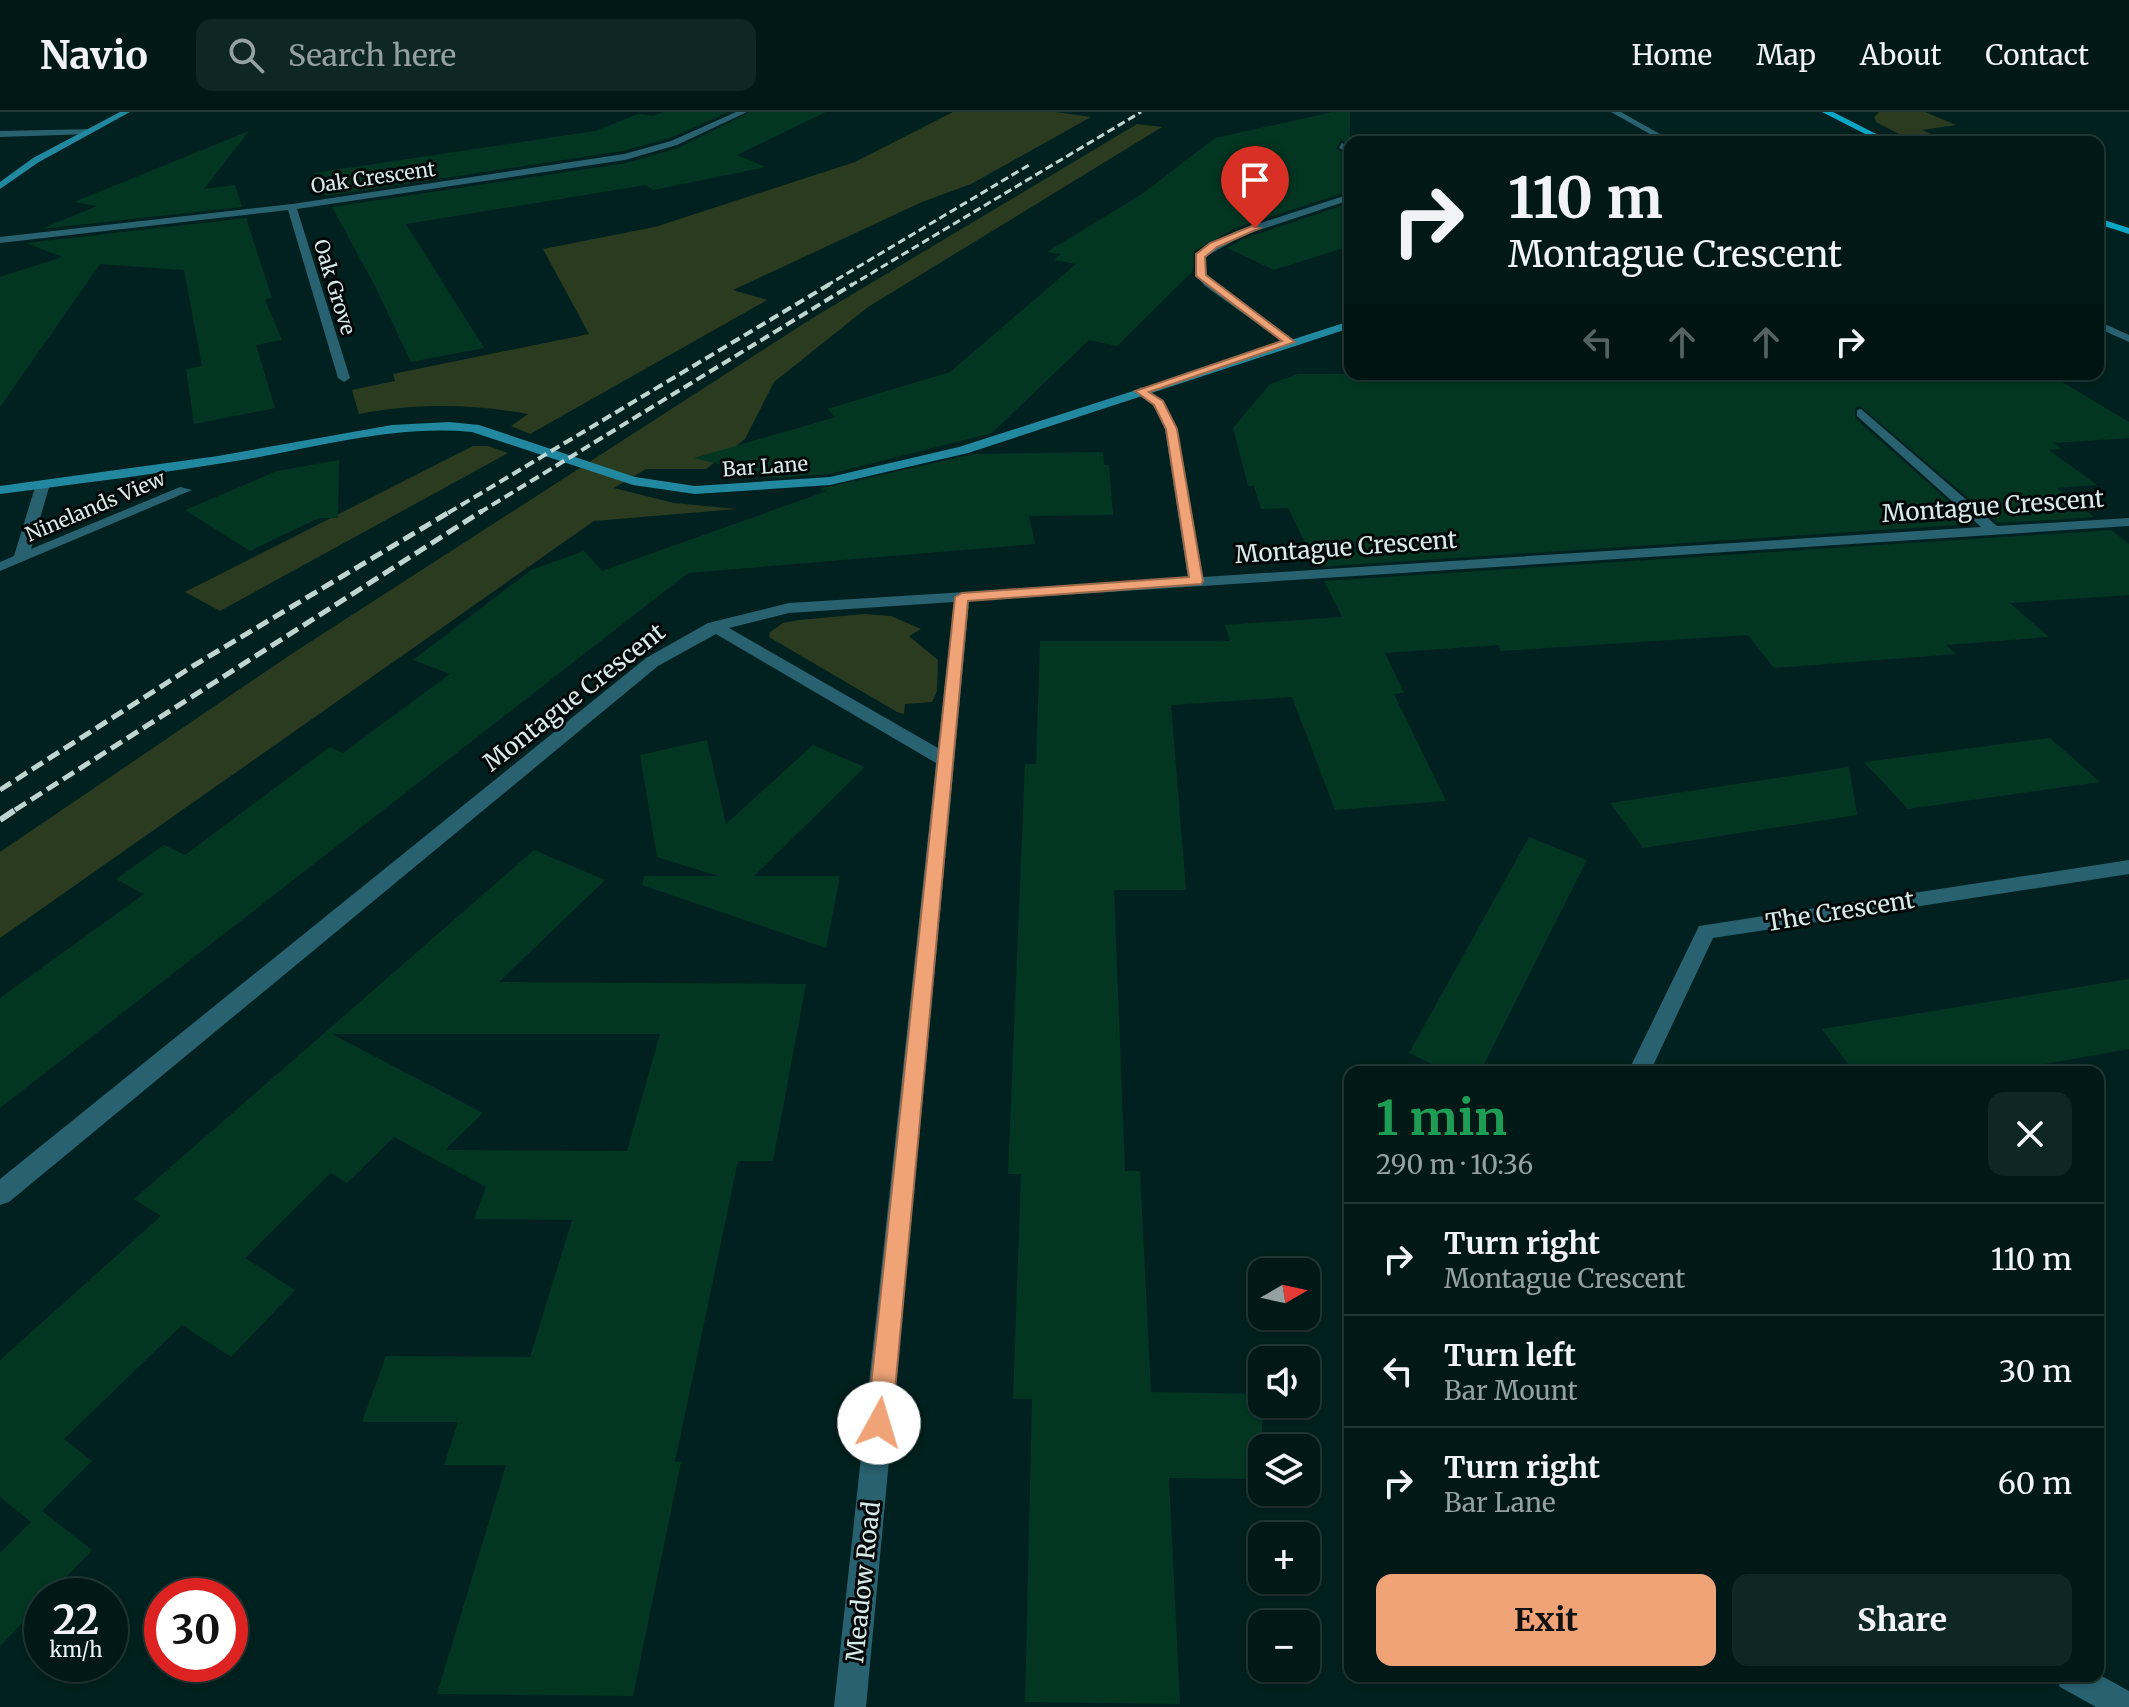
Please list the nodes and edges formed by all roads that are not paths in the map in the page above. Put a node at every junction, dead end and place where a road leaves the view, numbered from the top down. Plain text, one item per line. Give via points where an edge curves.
1 (126, 112) edge
2 (743, 112) edge
3 (1615, 112) edge
4 (1826, 112) edge
5 (91, 131) junction
6 (0, 134) edge
7 (1659, 136) edge
8 (1876, 136) edge
9 (0, 186) edge
10 (1344, 199) edge
11 (292, 207) junction
12 (2104, 223) edge
13 (2129, 231) edge
14 (0, 240) edge
15 (1344, 326) edge
16 (2104, 327) edge
17 (2129, 339) edge
18 (1290, 342) junction
19 (344, 378) dead end
20 (1141, 391) junction
21 (1861, 413) dead end
22 (43, 484) junction
23 (0, 490) edge
24 (185, 490) dead end
25 (2129, 522) edge
26 (1993, 530) junction
27 (21, 558) junction
28 (0, 567) edge
29 (1196, 581) junction
30 (962, 597) junction
31 (714, 626) junction
32 (947, 761) junction
33 (2129, 867) edge
34 (1642, 1066) edge
35 (0, 1194) edge
36 (2081, 1682) edge
37 (2120, 1705) edge
38 (850, 1707) edge

1 - 5 street
2 - 11 street, Oak Crescent via 644,153
3 - 7 street
4 - 8 main road
5 - 6 street
5 - 9 street
10 - 18 street via 1240,233 1200,256 1201,276 1209,284
11 - 14 street, Oak Crescent
11 - 19 street, Oak Grove
12 - 13 main road
15 - 18 street, Bar Lane
16 - 17 street
18 - 20 street, Bar Lane
20 - 22 street, Bar Lane via 963,450 830,481 695,490 633,481 456,425
20 - 29 street via 1159,403 1171,429
21 - 26 street
22 - 23 street, Bar Lane
22 - 27 street, Ninelands View
24 - 27 street, Ninelands View
25 - 26 street, Montague Crescent
26 - 29 street, Montague Crescent
27 - 28 street, Ninelands View
29 - 30 street, Montague Crescent
30 - 31 street, Montague Crescent via 789,608
30 - 32 street, Meadow Road
31 - 32 street
31 - 35 street, Montague Crescent via 652,662
32 - 38 street, Meadow Road
33 - 34 street, The Crescent via 1706,931
36 - 37 street

